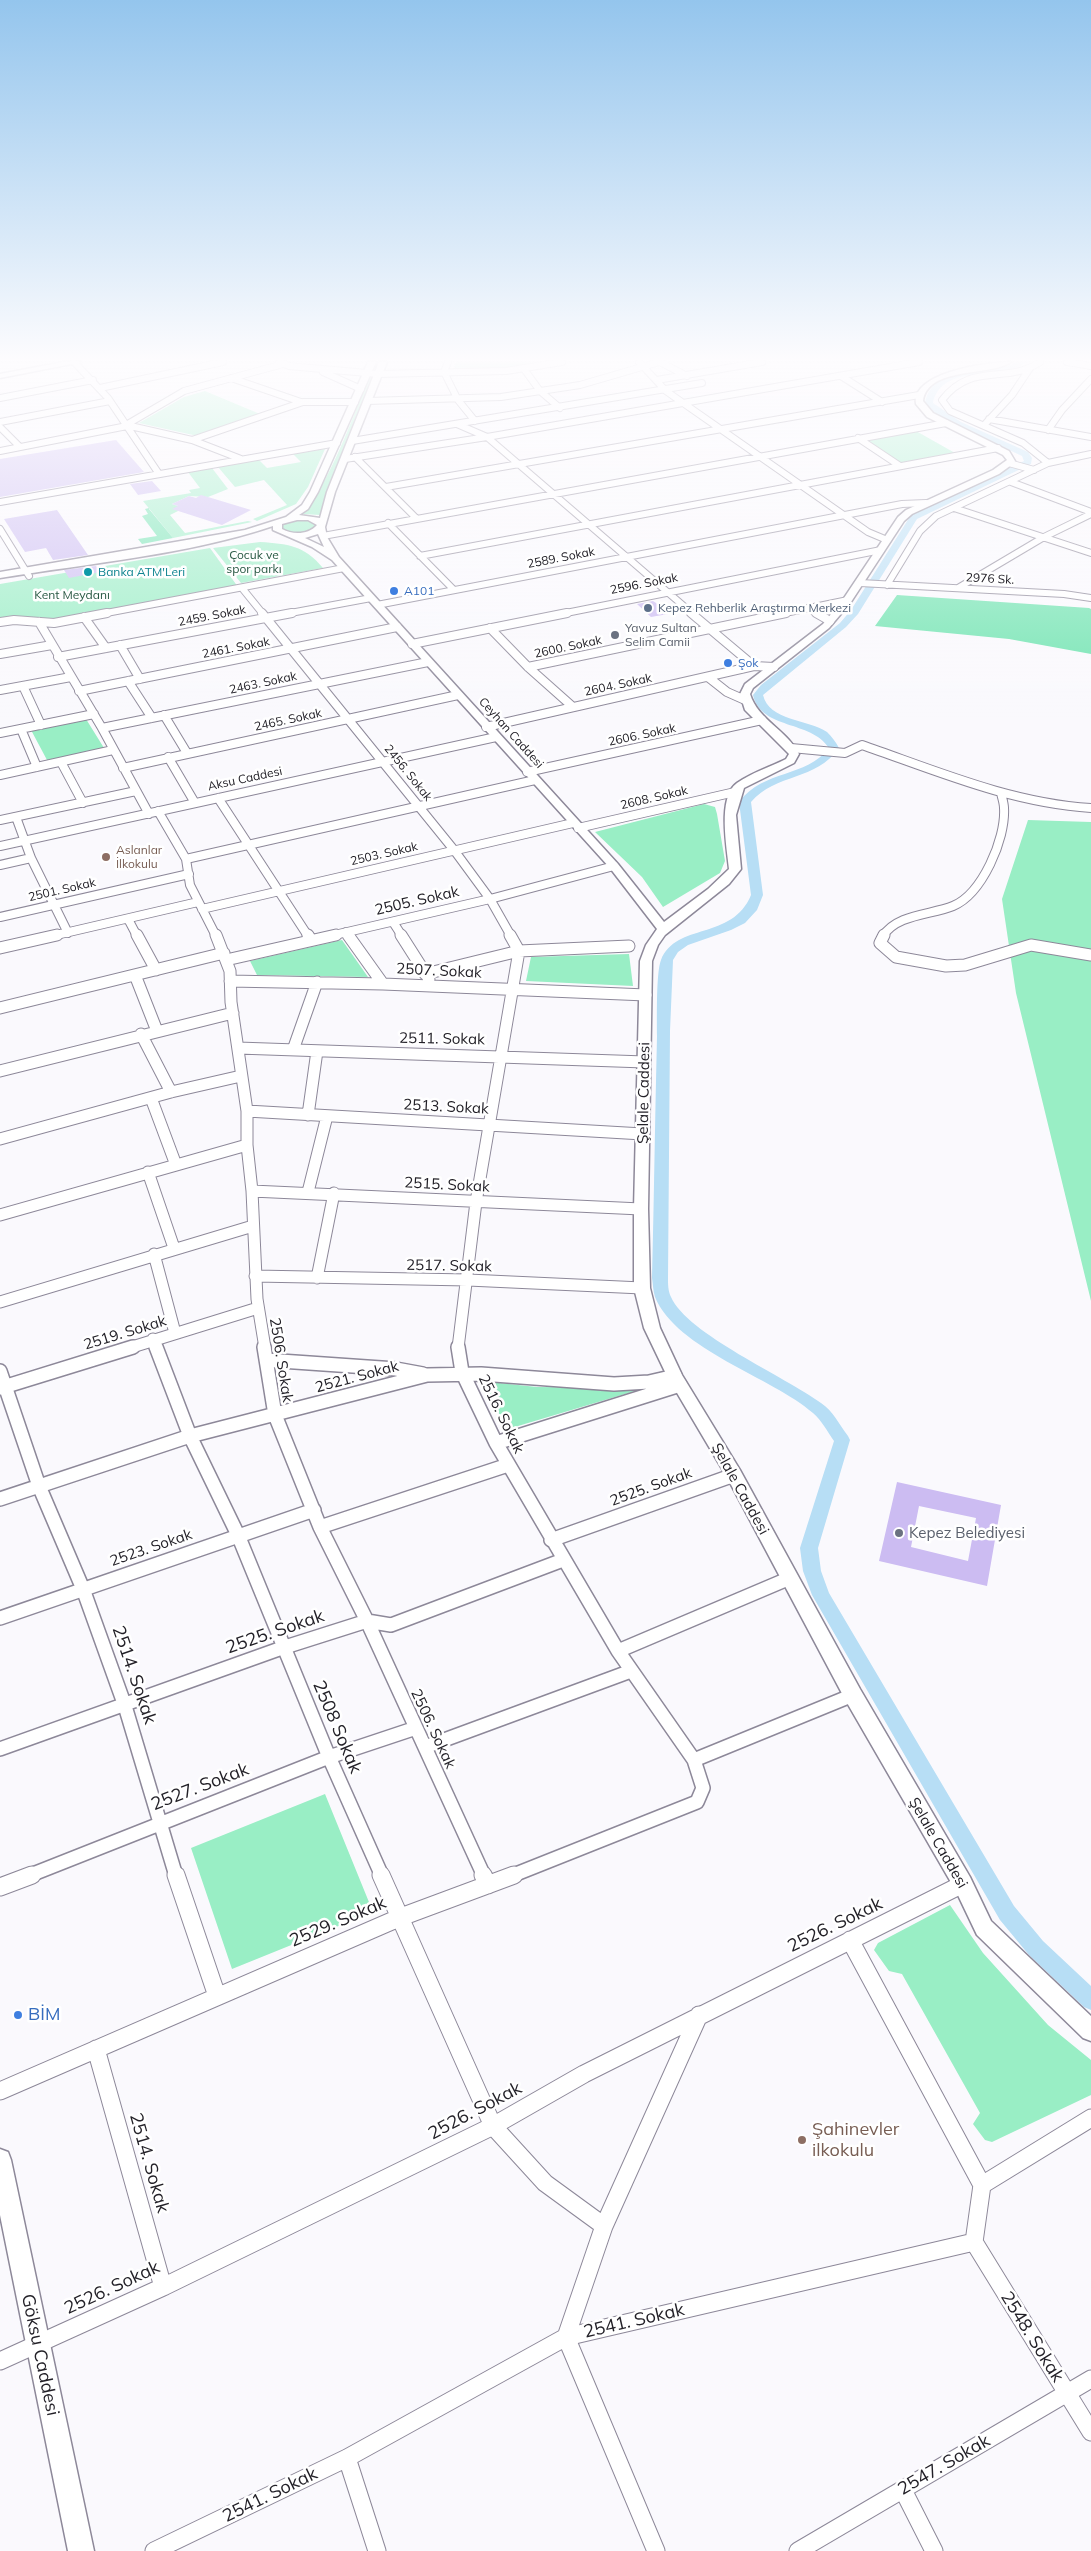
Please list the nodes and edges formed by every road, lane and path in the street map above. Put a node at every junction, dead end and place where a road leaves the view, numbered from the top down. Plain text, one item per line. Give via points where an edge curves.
1 (119, 481) edge
2 (318, 481) edge
3 (337, 481) edge
4 (380, 481) edge
5 (421, 481) edge
6 (539, 481) edge
7 (619, 481) edge
8 (794, 481) edge
9 (821, 481) edge
10 (976, 481) edge
11 (1011, 482) joint
12 (800, 485) junction
13 (386, 487) junction
14 (553, 493) junction
15 (0, 502) edge
16 (926, 503) junction
17 (954, 508) junction
18 (1091, 513) edge
19 (842, 515) junction
20 (416, 518) junction
21 (288, 519) junction
22 (388, 523) junction
23 (278, 524) junction
24 (588, 524) junction
25 (0, 528) edge
26 (322, 530) junction
27 (288, 535) junction
28 (1044, 537) junction
29 (888, 540) junction
30 (881, 550) junction
31 (1091, 554) edge
32 (420, 556) junction
33 (625, 557) junction
34 (335, 558) junction
35 (344, 568) junction
36 (28, 573) junction
37 (0, 575) edge
38 (0, 581) edge
39 (860, 583) junction
40 (887, 585) junction
41 (242, 588) junction
42 (958, 588) junction
43 (453, 589) junction
44 (665, 592) junction
45 (1091, 598) edge
46 (848, 600) junction
47 (374, 601) junction
48 (808, 608) junction
49 (84, 617) junction
50 (265, 617) junction
51 (830, 621) junction
52 (0, 622) edge
53 (39, 622) junction
54 (397, 627) junction
55 (490, 628) junction
56 (710, 628) junction
57 (412, 644) junction
58 (52, 645) junction
59 (120, 645) junction
60 (106, 648) junction
61 (290, 648) junction
62 (0, 654) edge
63 (58, 657) junction
64 (428, 662) junction
65 (528, 666) junction
66 (754, 666) junction
67 (774, 667) junction
68 (71, 677) junction
69 (708, 677) junction
70 (140, 678) junction
71 (128, 681) junction
72 (318, 683) junction
73 (23, 686) junction
74 (0, 690) edge
75 (79, 691) junction
76 (458, 695) junction
77 (746, 700) junction
78 (573, 707) junction
79 (94, 714) junction
80 (164, 715) junction
81 (152, 718) junction
82 (346, 719) junction
83 (762, 720) junction
84 (41, 725) junction
85 (486, 727) junction
86 (102, 728) junction
87 (22, 729) junction
88 (0, 733) edge
89 (496, 737) junction
90 (791, 748) junction
91 (113, 750) junction
92 (187, 754) junction
93 (168, 758) junction
94 (61, 762) junction
95 (384, 762) junction
96 (37, 767) junction
97 (123, 768) junction
98 (0, 775) edge
99 (531, 776) junction
100 (136, 791) junction
101 (735, 792) junction
102 (1001, 793) junction
103 (218, 798) junction
104 (83, 803) junction
105 (195, 803) junction
106 (421, 807) junction
107 (1091, 808) edge
108 (153, 812) junction
109 (16, 817) junction
110 (0, 820) edge
111 (575, 825) junction
112 (24, 841) junction
113 (249, 845) junction
114 (0, 846) edge
115 (454, 850) junction
116 (31, 858) junction
117 (186, 859) junction
118 (0, 865) edge
119 (614, 866) junction
120 (189, 874) junction
121 (279, 891) junction
122 (490, 899) junction
123 (53, 905) junction
124 (200, 905) junction
125 (0, 917) edge
126 (128, 919) junction
127 (392, 922) junction
128 (664, 929) junction
129 (68, 932) junction
130 (346, 932) junction
131 (311, 940) junction
132 (630, 946) dead end
133 (0, 948) edge
134 (520, 951) junction
135 (1091, 955) edge
136 (225, 957) junction
137 (156, 970) junction
138 (425, 974) junction
139 (135, 975) junction
140 (230, 981) junction
141 (317, 982) junction
142 (383, 984) junction
143 (434, 986) junction
144 (511, 989) junction
145 (646, 995) junction
146 (0, 1008) edge
147 (233, 1013) junction
148 (157, 1031) junction
149 (141, 1034) junction
150 (238, 1048) junction
151 (293, 1050) junction
152 (317, 1051) junction
153 (500, 1055) junction
154 (645, 1062) junction
155 (0, 1071) edge
156 (242, 1076) junction
157 (171, 1092) junction
158 (151, 1098) junction
159 (248, 1112) junction
160 (308, 1115) junction
161 (326, 1116) junction
162 (488, 1124) junction
163 (644, 1134) junction
164 (0, 1139) edge
165 (247, 1145) junction
166 (176, 1165) junction
167 (148, 1172) junction
168 (252, 1191) junction
169 (308, 1192) junction
170 (334, 1194) junction
171 (476, 1202) junction
172 (640, 1208) junction
173 (0, 1215) edge
174 (253, 1226) junction
175 (174, 1248) junction
176 (154, 1254) junction
177 (255, 1276) junction
178 (317, 1278) junction
179 (468, 1280) junction
180 (642, 1288) junction
181 (0, 1302) edge
182 (258, 1308) junction
183 (174, 1333) junction
184 (153, 1339) junction
185 (266, 1360) junction
186 (0, 1371) edge
187 (462, 1372) junction
188 (427, 1375) junction
189 (677, 1380) junction
190 (2, 1387) edge
191 (275, 1415) junction
192 (190, 1436) junction
193 (496, 1444) junction
194 (508, 1465) junction
195 (734, 1475) junction
196 (39, 1486) junction
197 (0, 1499) edge
198 (314, 1510) junction
199 (320, 1528) junction
200 (238, 1535) junction
201 (551, 1540) junction
202 (563, 1560) junction
203 (790, 1578) junction
204 (82, 1589) junction
205 (0, 1618) edge
206 (366, 1621) junction
207 (282, 1648) junction
208 (618, 1651) junction
209 (631, 1671) junction
210 (853, 1695) junction
211 (124, 1706) junction
212 (416, 1728) junction
213 (425, 1747) junction
214 (0, 1749) edge
215 (329, 1757) junction
216 (694, 1760) junction
217 (697, 1802) joint
218 (159, 1824) junction
219 (963, 1884) junction
220 (488, 1885) junction
221 (0, 1887) edge
222 (401, 1917) junction
223 (850, 1940) junction
224 (217, 1996) junction
225 (699, 2015) junction
226 (1091, 2031) edge
227 (96, 2049) junction
228 (0, 2091) edge
229 (1091, 2118) edge
230 (493, 2126) junction
231 (0, 2160) edge
232 (982, 2185) junction
233 (604, 2226) junction
234 (974, 2242) junction
235 (163, 2287) junction
236 (566, 2337) junction
237 (38, 2344) junction
238 (0, 2361) edge
239 (1091, 2379) edge
240 (1067, 2393) junction
241 (1091, 2432) edge
242 (347, 2458) junction
243 (903, 2490) junction
244 (81, 2551) edge
245 (154, 2551) edge
246 (377, 2551) edge
247 (656, 2551) edge
248 (798, 2551) edge
249 (934, 2551) edge

1 - 15 street
2 - 21 street via 308,502
3 - 26 street
4 - 13 street
5 - 13 street
6 - 14 street
7 - 14 street
8 - 12 street
9 - 12 street
10 - 16 street
11 - 17 street
11 - 18 street
12 - 19 street
12 - 24 street
13 - 20 street
14 - 20 street
14 - 24 street
16 - 19 street, 2589. Sokak
16 - 29 street via 901,519
17 - 28 street
17 - 40 street via 936,516 920,531
18 - 28 street
19 - 29 street via 868,532
19 - 33 street, 2589. Sokak
20 - 22 street
21 - 23 street
21 - 26 street via 310,518
22 - 26 street
22 - 32 street
23 - 27 street via 277,530
23 - 36 street
24 - 32 street
24 - 33 street
25 - 36 street
26 - 27 street via 306,535
26 - 34 street, Ceyhan Caddesi
27 - 34 street, Ceyhan Caddesi via 315,545
27 - 36 street via 244,538
28 - 31 street
28 - 42 street
29 - 30 street
30 - 39 street
30 - 44 street, 2596. Sokak
32 - 43 street
33 - 43 street, 2589. Sokak
33 - 44 street
34 - 35 street, Ceyhan Caddesi
35 - 41 street
35 - 47 street, Ceyhan Caddesi
36 - 37 street
36 - 38 street
39 - 40 street, 2976 Sk.
39 - 46 street
40 - 42 street, 2976 Sk.
41 - 49 street
41 - 50 street, 2456. Sokak
42 - 45 street, 2976 Sk.
43 - 47 street, 2589. Sokak
44 - 55 street, 2596. Sokak
44 - 56 street
46 - 48 street, 2600. Sokak
46 - 51 street
47 - 50 street, 2459. Sokak
47 - 54 street, Ceyhan Caddesi
48 - 51 street
48 - 56 street, 2600. Sokak
49 - 53 street via 54,623
49 - 60 street
50 - 59 street, 2459. Sokak
50 - 61 street, 2456. Sokak
51 - 67 street
52 - 53 street
53 - 58 street, 2506. Sokak
54 - 57 street, Ceyhan Caddesi
54 - 61 street, 2461. Sokak
55 - 57 street, 2596. Sokak
55 - 65 street
56 - 65 street, 2600. Sokak
56 - 66 street
57 - 64 street, Ceyhan Caddesi
58 - 62 street
58 - 63 street, 2506. Sokak
59 - 60 street, 2459. Sokak
59 - 70 street
60 - 63 street, 2459. Sokak
61 - 70 street, 2461. Sokak
61 - 72 street, 2456. Sokak
63 - 68 street, 2506. Sokak
64 - 72 street, 2463. Sokak
64 - 76 street, Ceyhan Caddesi
65 - 78 street
66 - 67 street, 2604. Sokak
66 - 69 street, 2604. Sokak
67 - 77 street via 749,686
68 - 73 street
68 - 75 street, 2506. Sokak
69 - 77 street via 727,692
69 - 78 street, 2604. Sokak
70 - 71 street, 2461. Sokak
71 - 75 street, 2461. Sokak
71 - 81 street
72 - 80 street, 2463. Sokak
72 - 82 street, 2456. Sokak
73 - 74 street
73 - 84 street
75 - 79 street, 2506. Sokak
76 - 82 street, 2465. Sokak
76 - 85 street, Ceyhan Caddesi
77 - 83 street via 749,708
78 - 85 street, 2604. Sokak
79 - 84 street
79 - 86 street, 2506. Sokak
80 - 81 street, 2463. Sokak
80 - 92 street
81 - 86 street, 2463. Sokak
82 - 92 street, 2465. Sokak
82 - 95 street, 2456. Sokak
83 - 90 street
83 - 99 street, 2606. Sokak
84 - 87 street
85 - 89 street, Ceyhan Caddesi
86 - 91 street, 2506. Sokak
87 - 88 street
87 - 96 street
89 - 95 street, Aksu Caddesi
89 - 99 street, Ceyhan Caddesi
90 - 101 street via 794,754 790,761 740,786
90 - 102 street via 844,753 862,745
91 - 94 street
91 - 97 street, 2506. Sokak
92 - 93 street, 2465. Sokak
93 - 97 street, 2465. Sokak
93 - 105 street
94 - 96 street
94 - 104 street
95 - 103 street, Aksu Caddesi
95 - 106 street, 2456. Sokak
96 - 98 street
97 - 100 street, 2506. Sokak
99 - 106 street, 2606. Sokak
99 - 111 street, Ceyhan Caddesi
100 - 104 street
100 - 108 street, 2506. Sokak
101 - 111 street, 2608. Sokak
101 - 128 street, Şelale Caddesi via 731,814 734,869 718,887
102 - 107 street via 1033,802
102 - 135 street via 1004,811 997,844 980,886 964,901 953,906 896,924 884,931 880,943 896,957 946,966 966,965 1031,945
103 - 105 street, Aksu Caddesi
103 - 113 street
104 - 109 street
105 - 108 street, Aksu Caddesi
106 - 113 street, 2606. Sokak
106 - 115 street, 2456. Sokak
108 - 112 street, Aksu Caddesi
108 - 117 street, 2506. Sokak
109 - 110 street
109 - 112 street
111 - 115 street, 2503. Sokak
111 - 119 street, Ceyhan Caddesi
112 - 114 street, Aksu Caddesi
112 - 116 street
113 - 117 street, 2606. Sokak
113 - 121 street
115 - 121 street, 2503. Sokak
115 - 122 street, 2456. Sokak
116 - 118 street
116 - 123 street
117 - 120 street, 2506. Sokak
119 - 122 street, 2505. Sokak
119 - 128 street, Ceyhan Caddesi
120 - 123 street, 2501. Sokak
120 - 124 street, 2506. Sokak via 190,885
121 - 124 street, 2503. Sokak
121 - 131 street
122 - 127 street, 2505. Sokak
122 - 134 street, 2456. Sokak
123 - 125 street, 2501. Sokak
123 - 129 street
124 - 126 street, 2503. Sokak
124 - 136 street, 2506. Sokak
126 - 129 street, 2503. Sokak
126 - 137 street
127 - 130 street, 2505. Sokak
127 - 138 street
128 - 145 street, Şelale Caddesi via 649,946
129 - 133 street, 2503. Sokak
130 - 131 street, 2505. Sokak
130 - 142 street
131 - 136 street, 2505. Sokak
132 - 134 street
134 - 138 street
134 - 144 street
136 - 137 street, 2505. Sokak
136 - 140 street, 2506. Sokak
137 - 139 street, 2505. Sokak
138 - 143 street
139 - 146 street, 2505. Sokak
139 - 148 street
140 - 141 street, 2507. Sokak
140 - 147 street, 2506. Sokak
141 - 142 street, 2507. Sokak
141 - 151 street
142 - 143 street, 2507. Sokak
143 - 144 street, 2507. Sokak
144 - 145 street, 2507. Sokak
144 - 153 street, 2516. Sokak
145 - 154 street, Şelale Caddesi
147 - 148 street
147 - 150 street, 2506. Sokak
148 - 149 street
149 - 155 street
149 - 157 street
150 - 151 street, 2511. Sokak
150 - 156 street, 2506. Sokak
151 - 152 street, 2511. Sokak
152 - 153 street, 2511. Sokak
152 - 160 street
153 - 154 street, 2511. Sokak
153 - 162 street, 2516. Sokak
154 - 163 street, Şelale Caddesi
156 - 157 street
156 - 159 street, 2506. Sokak
157 - 158 street
158 - 164 street
158 - 166 street
159 - 160 street, 2513. Sokak
159 - 165 street, 2506. Sokak
160 - 161 street, 2513. Sokak
161 - 162 street, 2513. Sokak
161 - 169 street
162 - 163 street, 2513. Sokak
162 - 171 street, 2516. Sokak
163 - 172 street, Şelale Caddesi
165 - 166 street
165 - 168 street, 2506. Sokak
166 - 167 street
167 - 173 street
167 - 175 street
168 - 169 street, 2515. Sokak
168 - 174 street, 2506. Sokak
169 - 170 street, 2515. Sokak
170 - 171 street, 2515. Sokak
170 - 178 street
171 - 172 street, 2515. Sokak
171 - 179 street, 2516. Sokak
172 - 180 street, Şelale Caddesi
174 - 175 street
174 - 177 street, 2506. Sokak
175 - 176 street
176 - 181 street
176 - 183 street
177 - 178 street, 2517. Sokak
177 - 182 street, 2506. Sokak
178 - 179 street, 2517. Sokak
179 - 180 street, 2517. Sokak
179 - 187 street, 2516. Sokak via 458,1346
180 - 189 street, Şelale Caddesi via 652,1328
182 - 183 street, 2519. Sokak
182 - 185 street, 2506. Sokak
183 - 184 street, 2519. Sokak
184 - 190 street, 2519. Sokak
184 - 192 street, 2508 Sokak
185 - 188 street via 396,1369
185 - 191 street, 2506. Sokak
186 - 190 street, 2514. Sokak
187 - 188 street, 2521. Sokak
187 - 189 street, 2521. Sokak via 582,1383 643,1384
187 - 193 street, 2516. Sokak
188 - 191 street, 2521. Sokak
189 - 193 street
189 - 195 street, Şelale Caddesi
190 - 196 street, 2514. Sokak
191 - 192 street, 2521. Sokak
191 - 198 street, 2506. Sokak
192 - 196 street, 2521. Sokak
192 - 200 street, 2508 Sokak
193 - 194 street, 2516. Sokak
194 - 199 street
194 - 201 street, 2516. Sokak
195 - 201 street, 2525. Sokak
195 - 203 street, Şelale Caddesi
196 - 197 street, 2521. Sokak
196 - 204 street, 2514. Sokak
198 - 199 street, 2506. Sokak
198 - 200 street, 2523. Sokak
199 - 206 street, 2506. Sokak
200 - 204 street, 2523. Sokak
200 - 207 street, 2508 Sokak
201 - 202 street, 2516. Sokak
202 - 206 street, 2525. Sokak via 392,1625
202 - 208 street, 2516. Sokak
203 - 208 street
203 - 210 street, Şelale Caddesi
204 - 205 street, 2523. Sokak
204 - 211 street, 2514. Sokak
206 - 207 street, 2525. Sokak
206 - 212 street, 2506. Sokak
207 - 211 street, 2525. Sokak
207 - 215 street, 2508 Sokak
208 - 209 street, 2516. Sokak
209 - 213 street
209 - 216 street, 2516. Sokak
210 - 216 street
210 - 219 street, Şelale Caddesi
211 - 214 street, 2525. Sokak
211 - 218 street, 2514. Sokak
212 - 213 street, 2506. Sokak
212 - 215 street, 2527. Sokak
213 - 220 street, 2506. Sokak
215 - 218 street, 2527. Sokak
215 - 222 street, 2508 Sokak
216 - 217 street, 2516. Sokak via 703,1788
217 - 220 street, 2529. Sokak
218 - 221 street, 2527. Sokak
218 - 224 street, 2514. Sokak
219 - 223 street, 2526. Sokak
219 - 226 street, Şelale Caddesi via 984,1928
220 - 222 street, 2529. Sokak
222 - 224 street, 2529. Sokak
222 - 230 street, 2508 Sokak
223 - 225 street, 2526. Sokak
223 - 232 street
224 - 227 street, 2529. Sokak
225 - 230 street, 2526. Sokak via 584,2074
225 - 233 street
227 - 228 street, 2529. Sokak
227 - 235 street, 2514. Sokak
229 - 232 street
230 - 233 street, 2508 Sokak via 545,2183
230 - 235 street, 2526. Sokak
231 - 237 street, Göksu Caddesi
232 - 234 street
233 - 236 street
234 - 236 street, 2541. Sokak
234 - 240 street, 2548. Sokak
235 - 237 street, 2526. Sokak
236 - 242 street, 2541. Sokak
236 - 247 street
237 - 238 street, 2526. Sokak
237 - 244 street, Göksu Caddesi
239 - 240 street, 2547. Sokak
240 - 241 street, 2548. Sokak
240 - 243 street, 2547. Sokak
242 - 245 street, 2541. Sokak
242 - 246 street
243 - 248 street, 2547. Sokak
243 - 249 street

